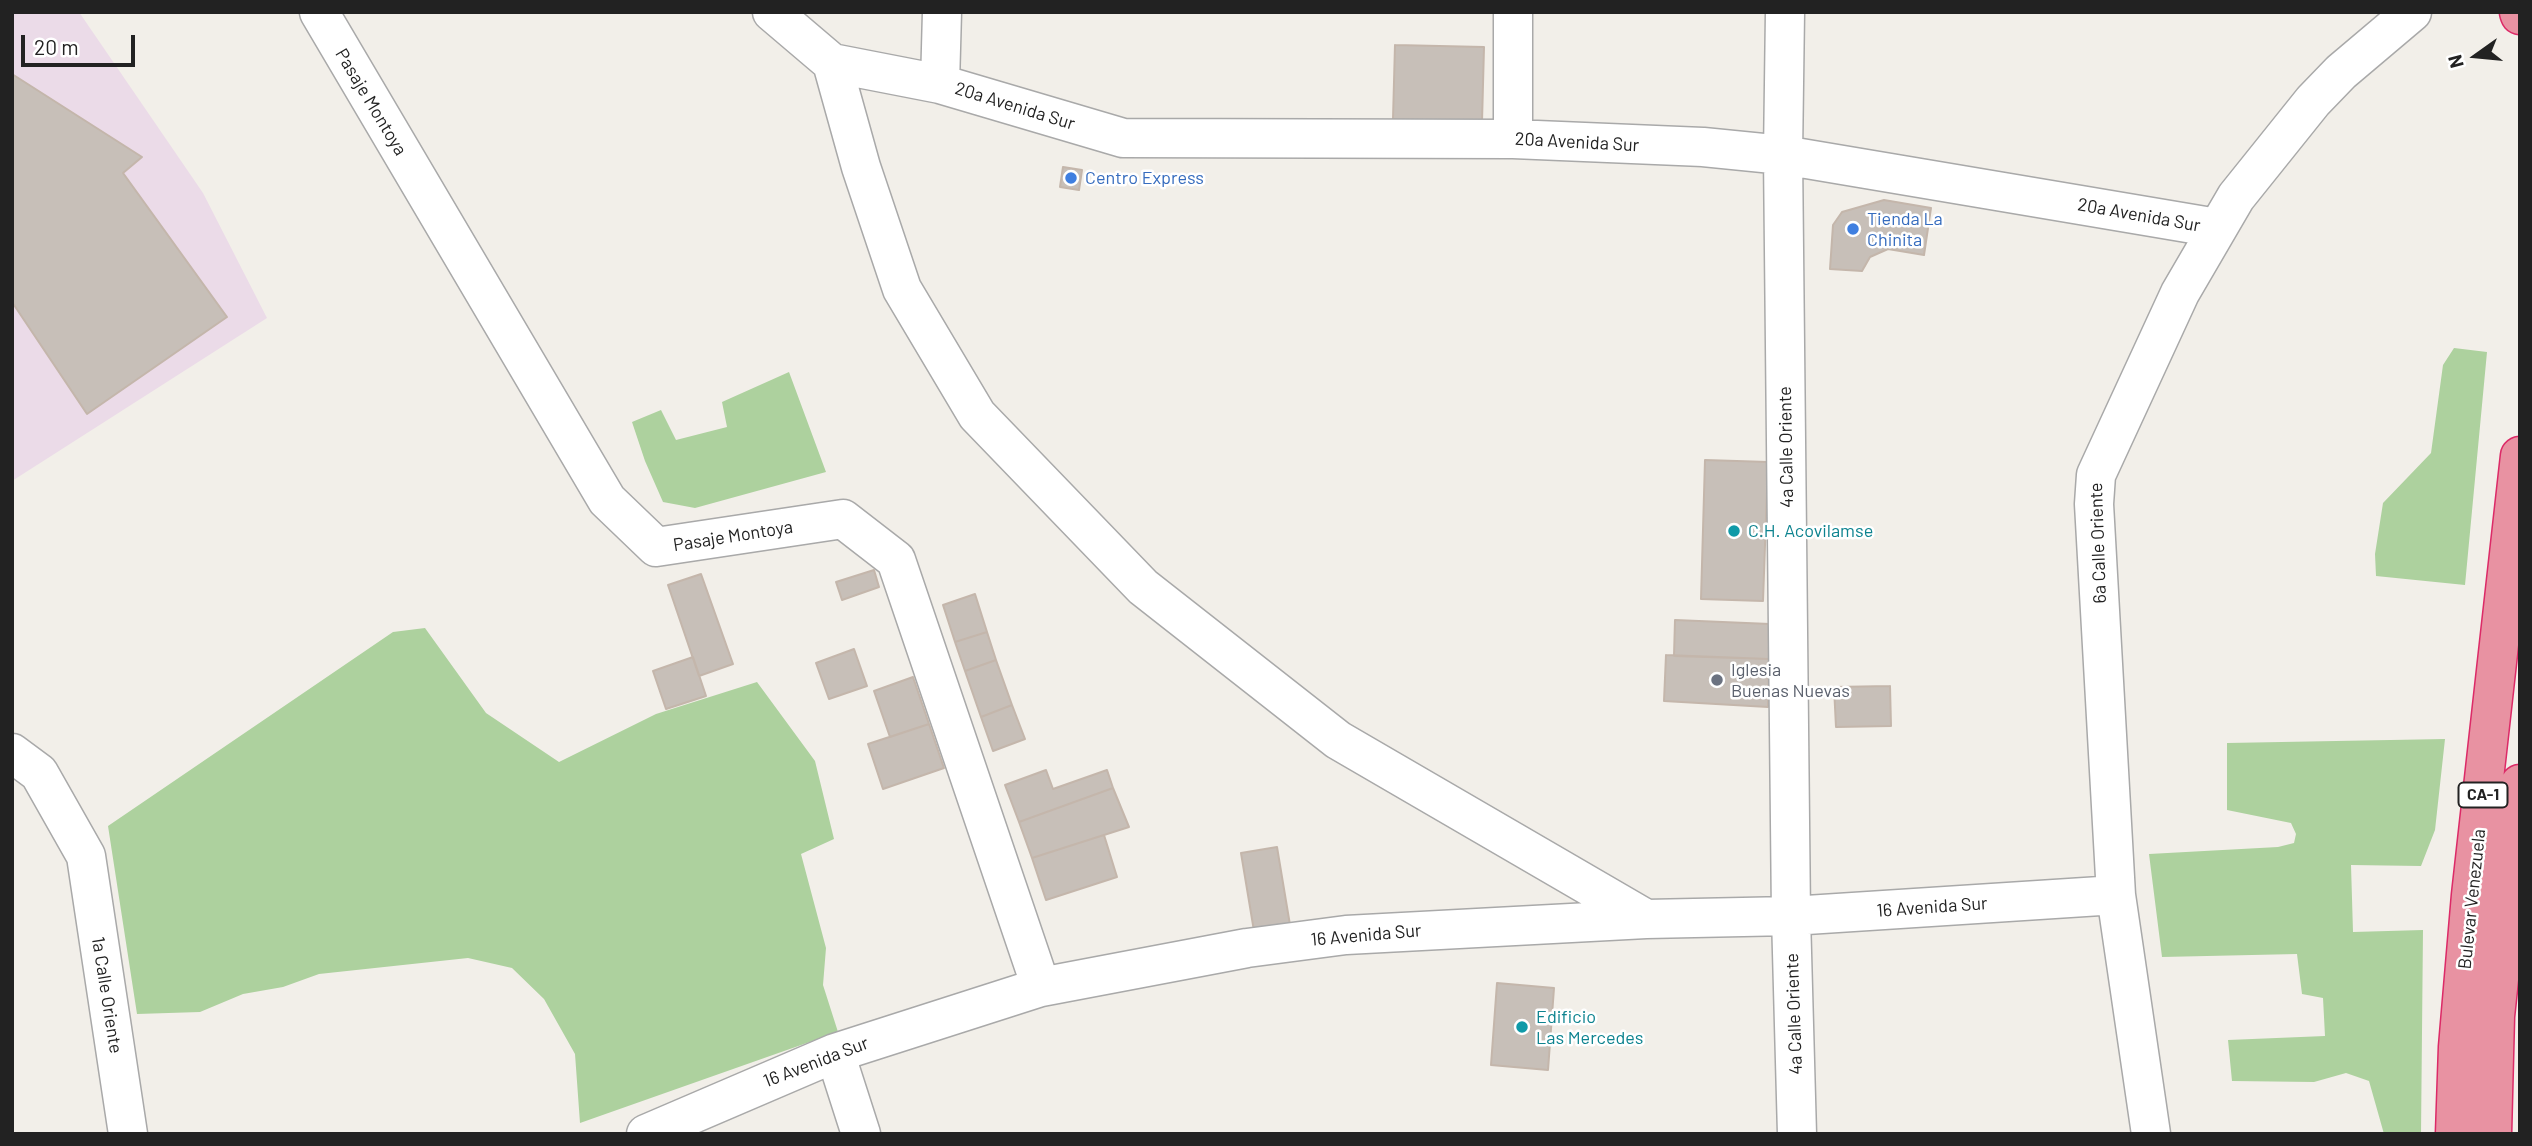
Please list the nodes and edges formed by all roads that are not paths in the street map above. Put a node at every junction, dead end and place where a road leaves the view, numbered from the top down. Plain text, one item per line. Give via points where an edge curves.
1 (319, 12) edge
2 (772, 12) edge
3 (942, 12) edge
4 (1513, 12) edge
5 (1785, 12) edge
6 (2412, 13) edge
7 (832, 63) junction
8 (940, 84) junction
9 (1513, 139) junction
10 (1783, 155) junction
11 (2217, 228) junction
12 (2520, 456) edge
13 (12, 753) edge
14 (2520, 784) edge
15 (2116, 895) junction
16 (1791, 916) junction
17 (1646, 919) junction
18 (1041, 987) junction
19 (835, 1053) junction
20 (128, 1134) edge
21 (646, 1134) edge
22 (861, 1134) edge
23 (1797, 1134) edge
24 (2151, 1134) edge
25 (2455, 1134) edge
26 (2492, 1134) edge

1 - 18 street, Pasaje Montoya via 607,500 656,547 843,519 896,560
2 - 7 street
3 - 8 street
4 - 9 street
5 - 10 street, 4a Calle Oriente
6 - 11 street, 6a Calle Oriente via 2313,101 2252,174
7 - 8 street, 20a Avenida Sur
7 - 17 street via 902,289 977,415 1143,587 1338,740
8 - 9 street, 20a Avenida Sur via 1123,138
9 - 10 street, 20a Avenida Sur
10 - 11 street, 20a Avenida Sur
10 - 16 street, 4a Calle Oriente
11 - 15 street, 6a Calle Oriente via 2180,293 2096,475
12 - 25 highway, Bulevar Venezuela / CA-1 via 2471,895
13 - 20 street, 1a Calle Oriente via 39,773 86,856
14 - 26 highway, Bulevar Venezuela / CA-1 via 2496,1016
15 - 16 street, 16 Avenida Sur
15 - 24 street, 6a Calle Oriente
16 - 17 street, 16 Avenida Sur
16 - 23 street, 4a Calle Oriente
17 - 18 street, 16 Avenida Sur via 1346,935 1247,948
18 - 19 street, 16 Avenida Sur
19 - 21 street, 16 Avenida Sur
19 - 22 street

